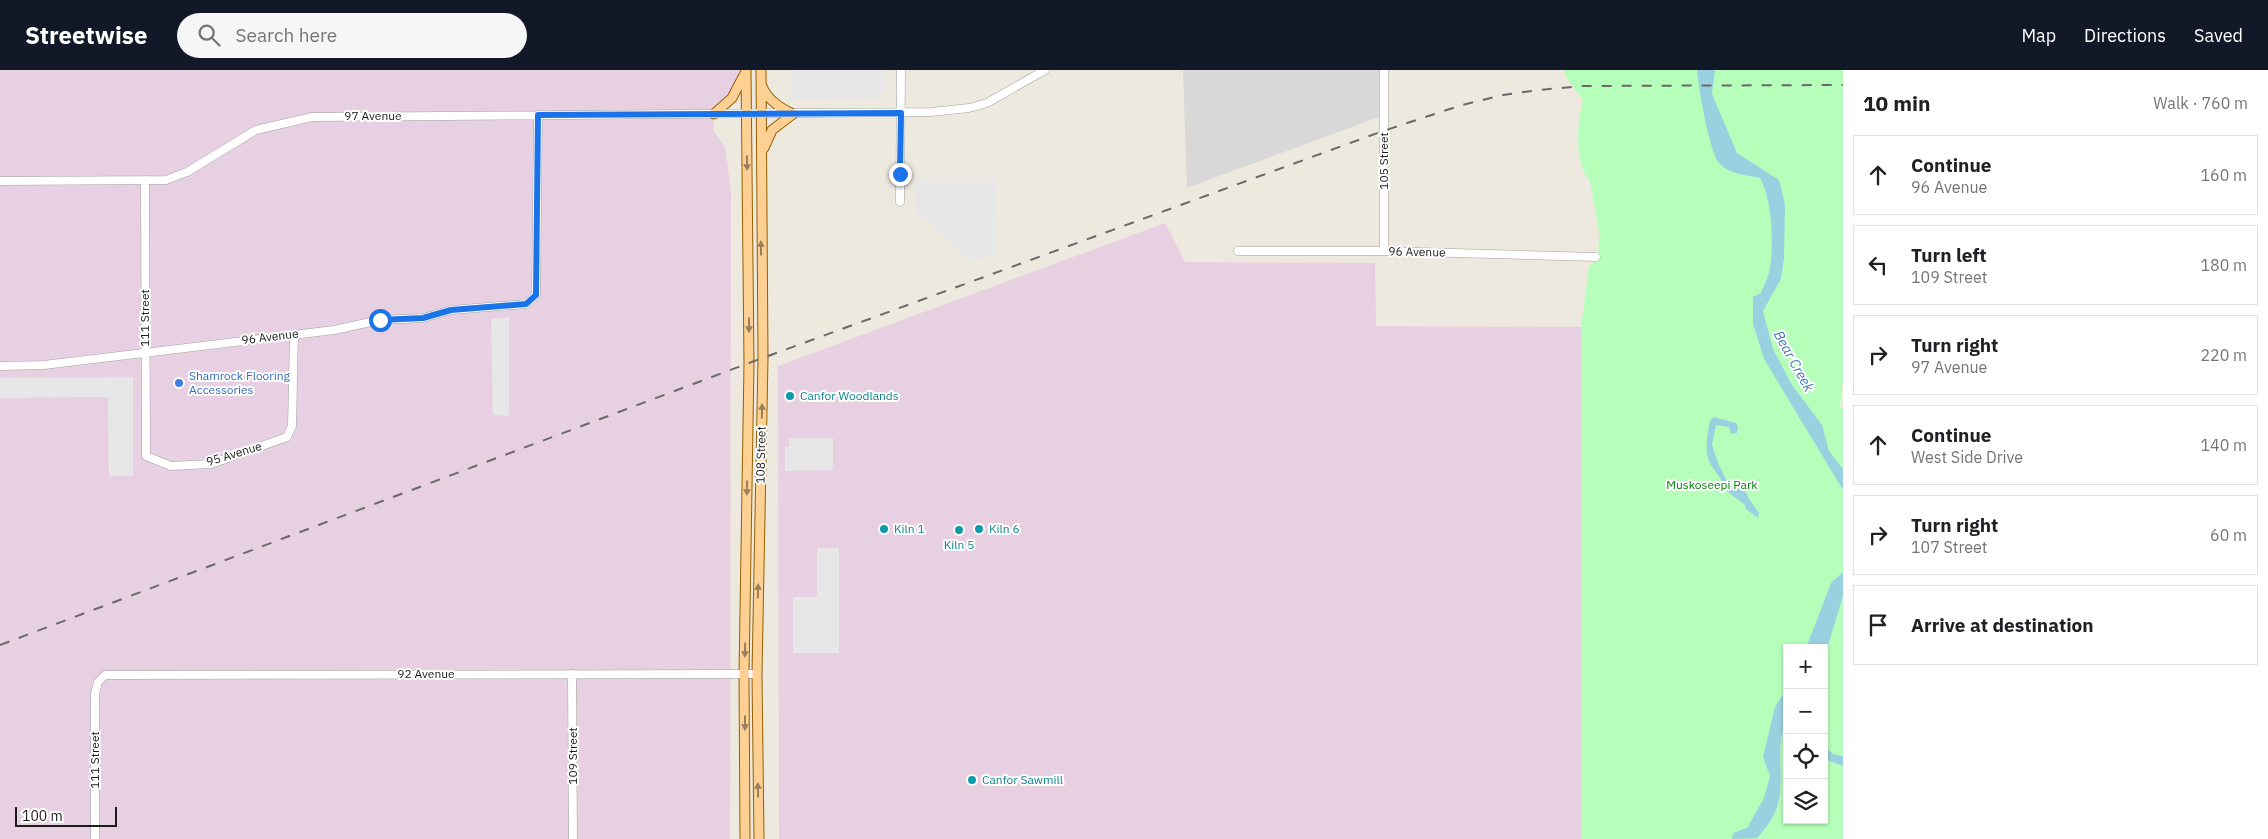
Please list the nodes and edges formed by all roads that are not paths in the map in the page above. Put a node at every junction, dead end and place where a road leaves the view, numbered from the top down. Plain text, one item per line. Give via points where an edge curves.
1 (746, 70) edge
2 (761, 70) edge
3 (901, 70) edge
4 (1045, 70) edge
5 (1384, 70) edge
6 (761, 81) junction
7 (901, 113) junction
8 (714, 114) junction
9 (747, 114) junction
10 (761, 114) junction
11 (793, 114) junction
12 (538, 115) junction
13 (761, 163) junction
14 (145, 180) junction
15 (0, 181) edge
16 (900, 202) dead end
17 (1238, 251) dead end
18 (1384, 251) junction
19 (1596, 257) dead end
20 (294, 334) junction
21 (146, 354) junction
22 (0, 366) edge
23 (146, 456) joint
24 (572, 674) junction
25 (744, 674) junction
26 (757, 674) junction
27 (98, 682) joint
28 (94, 839) edge
29 (573, 839) edge
30 (745, 839) edge
31 (759, 839) edge

1 - 8 main road via 732,98
1 - 9 main road, 108 Street
2 - 6 main road, 108 Street
3 - 7 street
4 - 7 street, 97 Avenue via 987,103 969,108
5 - 18 street, 105 Street
6 - 10 main road, 108 Street
6 - 11 main road via 766,94
7 - 11 street, 97 Avenue
7 - 16 street
8 - 9 street, 97 Avenue
8 - 12 street, 97 Avenue
9 - 10 street, 97 Avenue
9 -> 25 main road, 108 Street via 749,363
10 - 11 street, 97 Avenue
10 - 13 main road, 108 Street
11 - 13 main road via 772,130 765,143
12 - 14 street, 97 Avenue via 312,117 256,130 187,172 166,180
12 - 20 street, 96 Avenue via 536,295 526,304 451,310 423,318 380,320
26 -> 13 main road, 108 Street via 763,358
14 - 15 street, 97 Avenue
14 - 21 street, 111 Street
17 - 18 street, 96 Avenue
18 - 19 street, 96 Avenue
20 - 21 street, 96 Avenue
20 - 23 street, 95 Avenue via 292,426 287,437 211,464 171,466
21 - 22 street, 96 Avenue via 44,365
21 - 23 street, 111 Street
24 - 25 street, 92 Avenue
24 - 27 street, 92 Avenue via 111,674
24 - 29 street, 109 Street
25 - 26 street, 92 Avenue
25 -> 30 main road, 108 Street
31 -> 26 main road, 108 Street
27 - 28 street, 111 Street via 95,694

